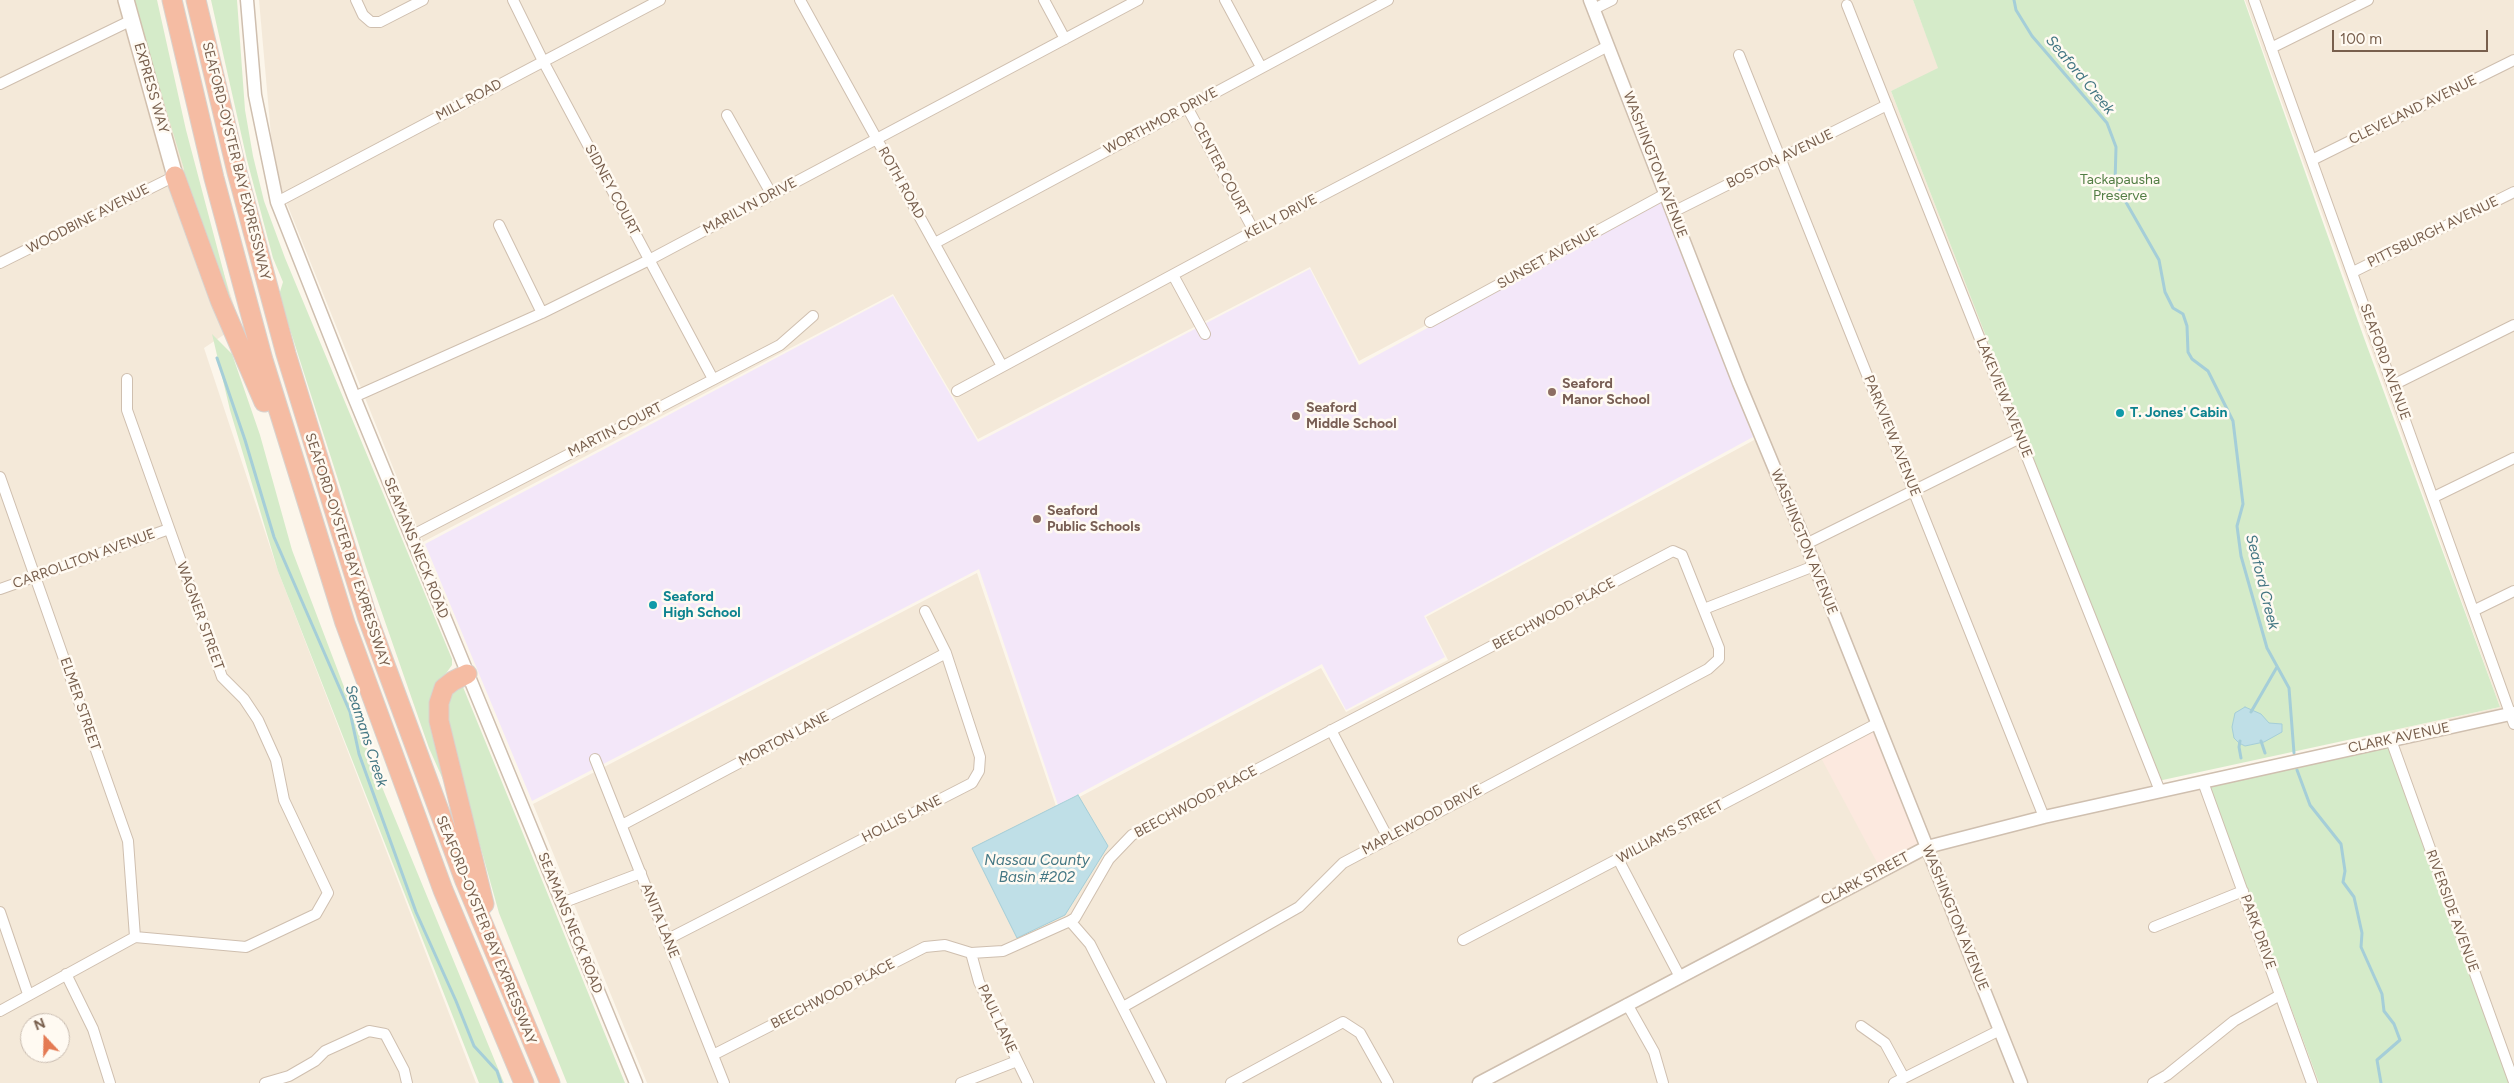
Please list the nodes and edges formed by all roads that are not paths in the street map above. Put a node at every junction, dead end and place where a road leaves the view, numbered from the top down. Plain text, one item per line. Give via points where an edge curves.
1 (126, 0) edge
2 (172, 0) edge
3 (196, 0) edge
4 (247, 0) edge
5 (356, 0) edge
6 (423, 0) edge
7 (513, 0) edge
8 (660, 0) edge
9 (800, 0) edge
10 (1044, 0) edge
11 (1138, 0) edge
12 (1225, 0) edge
13 (1388, 0) edge
14 (1612, 0) edge
15 (2254, 0) edge
16 (2368, 0) edge
17 (1592, 5) edge
18 (1847, 5) dead end
19 (132, 20) junction
20 (1066, 39) junction
21 (1608, 46) junction
22 (2271, 48) junction
23 (1739, 55) dead end
24 (2514, 60) edge
25 (543, 61) junction
26 (1261, 67) junction
27 (0, 84) edge
28 (1887, 105) junction
29 (1187, 107) junction
30 (727, 115) dead end
31 (877, 139) junction
32 (1780, 158) junction
33 (2312, 160) junction
34 (176, 176) junction
35 (2514, 192) edge
36 (1666, 193) junction
37 (772, 195) junction
38 (278, 202) junction
39 (1673, 212) junction
40 (499, 226) dead end
41 (1254, 231) junction
42 (934, 243) junction
43 (649, 260) junction
44 (0, 263) edge
45 (2353, 272) junction
46 (1173, 275) junction
47 (542, 314) junction
48 (813, 316) dead end
49 (1430, 322) dead end
50 (2514, 325) edge
51 (1205, 334) dead end
52 (1002, 366) junction
53 (127, 379) dead end
54 (713, 380) junction
55 (2393, 385) junction
56 (956, 391) dead end
57 (354, 397) junction
58 (2020, 438) junction
59 (2514, 458) edge
60 (0, 477) edge
61 (1914, 491) junction
62 (2434, 498) junction
63 (169, 529) junction
64 (316, 535) junction
65 (411, 536) junction
66 (1806, 544) junction
67 (1814, 566) junction
68 (35, 577) junction
69 (0, 589) edge
70 (2514, 590) edge
71 (1704, 609) junction
72 (2475, 610) junction
73 (925, 611) dead end
74 (946, 653) junction
75 (467, 674) junction
76 (2513, 717) edge
77 (1878, 723) junction
78 (1331, 730) junction
79 (2391, 740) junction
80 (595, 759) dead end
81 (2284, 764) joint
82 (2203, 782) junction
83 (2160, 791) junction
84 (2044, 817) junction
85 (622, 825) junction
86 (1388, 838) junction
87 (1927, 847) junction
88 (1618, 859) junction
89 (641, 873) junction
90 (2243, 891) junction
91 (562, 902) junction
92 (0, 912) edge
93 (1070, 921) junction
94 (2154, 927) dead end
95 (136, 936) junction
96 (668, 939) junction
97 (1463, 940) dead end
98 (971, 953) junction
99 (502, 970) junction
100 (66, 974) junction
101 (1680, 977) junction
102 (28, 994) junction
103 (2280, 995) junction
104 (1627, 1004) junction
105 (1123, 1007) junction
106 (0, 1011) edge
107 (1861, 1026) dead end
108 (2000, 1030) junction
109 (713, 1055) junction
110 (1017, 1061) junction
111 (2169, 1079) edge
112 (1899, 1081) edge
113 (2514, 1082) edge
114 (110, 1083) edge
115 (265, 1083) edge
116 (407, 1083) edge
117 (524, 1083) edge
118 (550, 1083) edge
119 (636, 1083) edge
120 (724, 1083) edge
121 (961, 1083) edge
122 (1028, 1083) edge
123 (1161, 1083) edge
124 (1231, 1083) edge
125 (1388, 1083) edge
126 (1479, 1083) edge
127 (1663, 1083) edge
128 (2021, 1083) edge
129 (2153, 1083) edge
130 (2312, 1083) edge

1 - 19 main road, EXPRESS WAY
2 - 64 highway, SEAFORD-OYSTER BAY EXPRESSWAY via 239,273
3 - 99 highway, SEAFORD-OYSTER BAY EXPRESSWAY via 267,284 336,518 411,740
4 - 38 street, SEAMANS NECK ROAD via 254,95
5 - 6 street via 363,15 371,22 380,22
7 - 25 street, SIDNEY COURT
8 - 25 street, MILL ROAD
9 - 31 street, ROTH ROAD
10 - 20 street
11 - 20 street, MARILYN DRIVE
12 - 26 street
13 - 26 street, WORTHMOR DRIVE
14 - 17 street
15 - 22 street, SEAFORD AVENUE
16 - 22 street
17 - 21 street, WASHINGTON AVENUE
18 - 28 street, LAKEVIEW AVENUE
19 - 27 street
19 - 34 main road, EXPRESS WAY
20 - 31 street, MARILYN DRIVE
21 - 36 street, WASHINGTON AVENUE
21 - 41 street, KEILY DRIVE
22 - 33 street, SEAFORD AVENUE
23 - 32 street, PARKVIEW AVENUE
24 - 33 street, CLEVELAND AVENUE
25 - 38 street, MILL ROAD
25 - 43 street, SIDNEY COURT
26 - 29 street, WORTHMOR DRIVE
28 - 32 street, BOSTON AVENUE
28 - 58 street, LAKEVIEW AVENUE
29 - 41 street, CENTER COURT
29 - 42 street, WORTHMOR DRIVE
30 - 37 street
31 - 37 street, MARILYN DRIVE
31 - 42 street, ROTH ROAD
32 - 39 street, BOSTON AVENUE
32 - 61 street, PARKVIEW AVENUE
33 - 45 street, SEAFORD AVENUE
34 - 44 street, WOODBINE AVENUE
34 - 64 highway via 220,300 257,383
35 - 45 street, PITTSBURGH AVENUE
36 - 39 street, WASHINGTON AVENUE
36 - 49 street, SUNSET AVENUE
37 - 43 street, MARILYN DRIVE
38 - 57 street, SEAMANS NECK ROAD
39 - 66 street, WASHINGTON AVENUE
40 - 47 street
41 - 46 street, KEILY DRIVE
42 - 52 street, ROTH ROAD
43 - 47 street, MARILYN DRIVE
43 - 54 street, SIDNEY COURT
45 - 55 street, SEAFORD AVENUE
46 - 51 street
46 - 52 street, KEILY DRIVE
47 - 57 street, MARILYN DRIVE
48 - 54 street, MARTIN COURT via 780,345
50 - 55 street
52 - 56 street, KEILY DRIVE
53 - 63 street, WAGNER STREET via 127,410
54 - 65 street, MARTIN COURT
55 - 62 street, SEAFORD AVENUE
57 - 65 street, SEAMANS NECK ROAD
58 - 61 street
58 - 83 street, LAKEVIEW AVENUE
59 - 62 street
60 - 68 street, ELMER STREET
61 - 66 street
61 - 84 street, PARKVIEW AVENUE
62 - 72 street, SEAFORD AVENUE
63 - 68 street, CARROLLTON AVENUE
63 - 95 street, WAGNER STREET via 222,677 244,699 258,720 276,760 284,800 328,893 316,914 246,947
64 - 117 highway, SEAFORD-OYSTER BAY EXPRESSWAY via 412,809
65 - 75 street, SEAMANS NECK ROAD
66 - 67 street, WASHINGTON AVENUE
67 - 71 street
67 - 77 street, WASHINGTON AVENUE
68 - 69 street, CARROLLTON AVENUE
68 - 95 street, ELMER STREET via 128,841
70 - 72 street
71 - 78 street, BEECHWOOD PLACE via 1682,554 1673,552
71 - 86 street, MAPLEWOOD DRIVE via 1717,643 1719,659 1708,670
72 - 76 street, SEAFORD AVENUE
73 - 74 street, HOLLIS LANE
74 - 85 street, MORTON LANE
74 - 96 street, HOLLIS LANE via 980,757 979,772 972,783
75 - 91 street, SEAMANS NECK ROAD
75 - 99 highway via 444,688 439,703 439,721
76 - 79 street, CLARK AVENUE
77 - 87 street, WASHINGTON AVENUE
77 - 88 street, WILLIAMS STREET
78 - 86 street
78 - 93 street, BEECHWOOD PLACE via 1132,835 1109,859 1075,918
79 - 81 street, CLARK AVENUE
79 - 113 street, RIVERSIDE AVENUE
80 - 85 street, ANITA LANE
81 - 82 street, CLARK STREET
82 - 83 street, CLARK STREET
82 - 90 street, PARK DRIVE
83 - 84 street, CLARK STREET
84 - 87 street, CLARK STREET
85 - 89 street, ANITA LANE
86 - 105 street, MAPLEWOOD DRIVE via 1343,863 1298,907
87 - 101 street, CLARK STREET
87 - 108 street, WASHINGTON AVENUE
88 - 97 street, WILLIAMS STREET
88 - 101 street
89 - 91 street
89 - 96 street, ANITA LANE
90 - 94 street
90 - 103 street, PARK DRIVE
91 - 119 street, SEAMANS NECK ROAD
92 - 102 street
93 - 98 street, BEECHWOOD PLACE via 1003,952
93 - 105 street via 1090,944
95 - 100 street
96 - 109 street, ANITA LANE
98 - 109 street, BEECHWOOD PLACE via 945,945 925,947
98 - 110 street, PAUL LANE via 979,982
99 - 118 highway, SEAFORD-OYSTER BAY EXPRESSWAY
100 - 102 street
100 - 114 street via 93,1029
101 - 104 street, CLARK STREET
102 - 106 street
103 - 111 street via 2234,1021
103 - 130 street, PARK DRIVE
104 - 126 street, CLARK STREET
104 - 127 street via 1654,1052
105 - 123 street
107 - 112 street via 1885,1043
108 - 112 street
108 - 128 street, WASHINGTON AVENUE
109 - 120 street, ANITA LANE
110 - 121 street
110 - 122 street, PAUL LANE
111 - 129 street
115 - 116 street via 289,1076 325,1051 369,1031 385,1034 404,1070
124 - 125 street via 1343,1022 1360,1033

